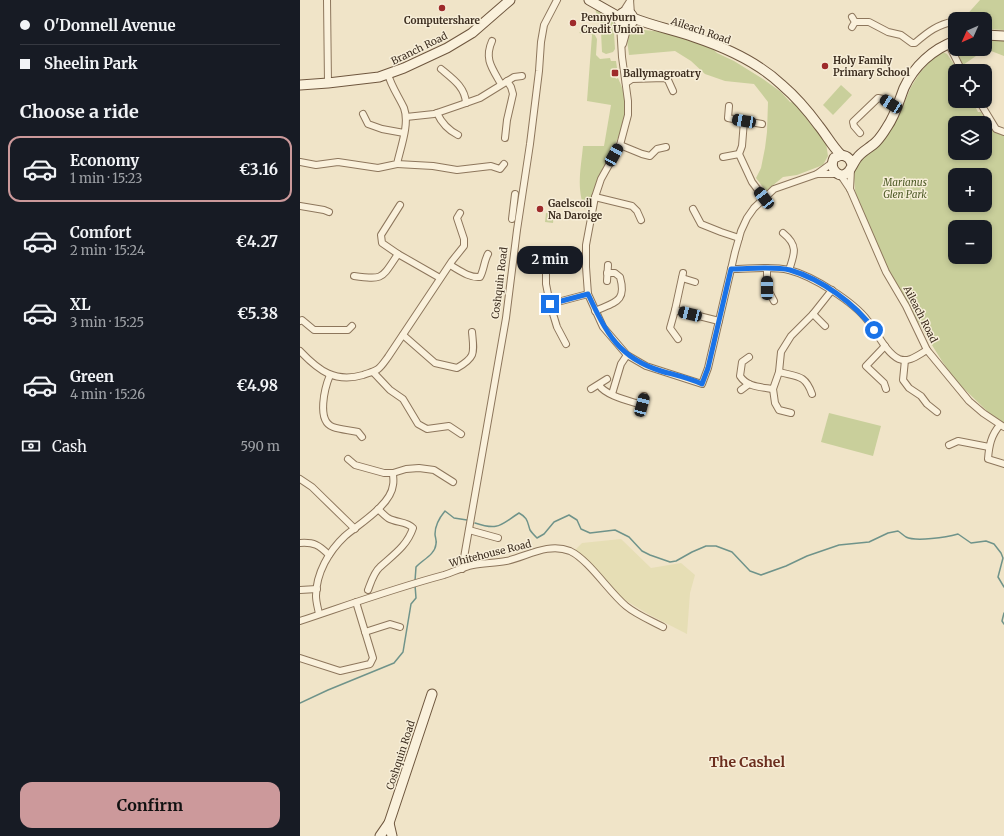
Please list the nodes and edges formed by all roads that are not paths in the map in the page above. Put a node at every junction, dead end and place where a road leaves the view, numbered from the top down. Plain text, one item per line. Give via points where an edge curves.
1 (327, 0) edge
2 (510, 0) edge
3 (557, 0) edge
4 (589, 0) edge
5 (630, 0) edge
6 (626, 19) junction
7 (853, 22) dead end
8 (948, 22) edge
9 (992, 35) edge
10 (1004, 36) edge
11 (492, 41) dead end
12 (948, 44) edge
13 (441, 69) dead end
14 (388, 74) junction
15 (522, 76) dead end
16 (504, 82) junction
17 (626, 82) junction
18 (328, 83) junction
19 (300, 85) edge
20 (673, 91) dead end
21 (466, 103) junction
22 (729, 106) dead end
23 (897, 106) junction
24 (982, 108) edge
25 (437, 113) junction
26 (363, 114) dead end
27 (406, 117) junction
28 (744, 121) junction
29 (762, 124) dead end
30 (1004, 132) edge
31 (404, 133) junction
32 (860, 133) dead end
33 (458, 135) dead end
34 (505, 138) dead end
35 (830, 143) junction
36 (620, 145) junction
37 (666, 148) dead end
38 (862, 152) junction
39 (739, 154) junction
40 (843, 155) junction
41 (723, 157) dead end
42 (833, 161) junction
43 (300, 162) edge
44 (397, 164) junction
45 (504, 164) dead end
46 (851, 167) junction
47 (817, 174) junction
48 (839, 174) junction
49 (850, 189) junction
50 (515, 194) dead end
51 (595, 197) junction
52 (764, 198) junction
53 (514, 204) junction
54 (400, 205) dead end
55 (521, 205) junction
56 (300, 206) edge
57 (693, 209) dead end
58 (329, 212) dead end
59 (460, 213) dead end
60 (512, 219) dead end
61 (641, 220) dead end
62 (782, 233) dead end
63 (739, 238) junction
64 (398, 254) junction
65 (488, 254) dead end
66 (546, 261) dead end
67 (450, 265) junction
68 (608, 265) dead end
69 (767, 268) junction
70 (731, 269) junction
71 (789, 270) junction
72 (608, 273) junction
73 (354, 276) dead end
74 (440, 278) junction
75 (607, 281) dead end
76 (695, 282) dead end
77 (832, 290) junction
78 (588, 294) junction
79 (774, 301) dead end
80 (550, 304) junction
81 (675, 310) junction
82 (595, 311) junction
83 (813, 314) junction
84 (300, 321) edge
85 (719, 321) junction
86 (352, 326) dead end
87 (824, 326) dead end
88 (472, 332) dead end
89 (403, 335) junction
90 (678, 339) dead end
91 (566, 344) dead end
92 (885, 346) junction
93 (927, 350) junction
94 (300, 351) edge
95 (627, 355) junction
96 (749, 357) dead end
97 (905, 360) junction
98 (373, 372) junction
99 (778, 372) junction
100 (330, 375) junction
101 (607, 379) dead end
102 (749, 384) junction
103 (599, 385) junction
104 (773, 388) junction
105 (592, 389) dead end
106 (886, 389) dead end
107 (741, 390) dead end
108 (612, 394) junction
109 (812, 394) dead end
110 (644, 396) dead end
111 (936, 412) dead end
112 (792, 413) dead end
113 (1002, 426) edge
114 (461, 434) dead end
115 (362, 437) dead end
116 (949, 445) dead end
117 (989, 447) junction
118 (348, 459) dead end
119 (1004, 464) edge
120 (393, 473) junction
121 (300, 479) edge
122 (453, 482) dead end
123 (378, 510) junction
124 (355, 529) junction
125 (469, 530) junction
126 (498, 538) dead end
127 (300, 543) edge
128 (329, 555) junction
129 (462, 570) junction
130 (317, 589) junction
131 (300, 590) edge
132 (368, 590) dead end
133 (356, 602) junction
134 (319, 614) junction
135 (300, 621) edge
136 (400, 627) dead end
137 (663, 627) dead end
138 (365, 632) junction
139 (300, 658) edge
140 (432, 694) dead end
141 (389, 822) junction
142 (380, 836) edge
143 (392, 836) edge

1 - 18 street
2 - 14 street, Branch Road via 472,32 447,48
3 - 55 street, Coshquin Road via 544,25 541,42
4 - 6 street
5 - 6 street
6 - 17 street via 622,47
6 - 35 street, Aileach Road via 725,48 782,84 808,110
7 - 8 street via 870,22 912,43 941,24
9 - 10 street
11 - 16 street via 488,57
12 - 23 street via 928,56 915,70
13 - 21 street via 463,89
14 - 18 street, Branch Road
14 - 27 street
15 - 16 street
16 - 21 street via 480,98
16 - 34 street via 511,87 512,94
17 - 20 street via 632,79 664,78 668,80
17 - 36 street via 628,115
18 - 19 street, Branch Road
21 - 25 street
22 - 28 street via 728,118
23 - 32 street via 878,98 853,122
23 - 38 street via 888,126 875,142
24 - 30 street via 996,129
25 - 27 street
25 - 33 street via 450,131
26 - 31 street via 368,124 382,130
27 - 31 street
28 - 29 street
28 - 39 street
31 - 44 street
35 - 40 street, Aileach Road
35 - 42 street, Aileach Road
36 - 37 street via 650,156 657,149
36 - 51 street via 601,178
38 - 40 street
38 - 46 street
39 - 41 street
39 - 52 street via 752,182
40 - 42 street
40 - 46 street via 850,160
42 - 47 street
42 - 48 street via 833,169
43 - 44 street via 316,165 338,162 378,168
44 - 45 street via 457,170 492,166 500,168
46 - 48 street via 846,174
46 - 49 street, Aileach Road
47 - 48 street
47 - 52 street via 774,189
48 - 49 street, Aileach Road
49 - 93 street, Aileach Road via 886,272
50 - 53 street
51 - 61 street via 632,206
51 - 78 street via 586,244
52 - 63 street via 747,218
53 - 55 street
53 - 60 street
54 - 64 street via 381,235 382,243
55 - 125 street, Coshquin Road via 506,318
56 - 58 street
57 - 63 street via 701,224
59 - 67 street via 457,218 464,246
62 - 71 street via 794,246
63 - 70 street
64 - 73 street via 383,275 375,279
64 - 74 street
65 - 67 street via 480,277 469,276
66 - 80 street via 546,284
67 - 74 street
68 - 72 street
69 - 70 street
69 - 71 street
69 - 79 street via 767,288
70 - 85 street
71 - 77 street
72 - 75 street
72 - 82 street via 620,277 622,295 617,301
74 - 89 street
76 - 81 street via 682,276
77 - 83 street
77 - 92 street via 867,319
78 - 80 street
78 - 82 street
80 - 91 street via 556,327
81 - 85 street
81 - 90 street via 670,328
82 - 95 street via 603,327
83 - 87 street
83 - 99 street via 791,336 781,352
84 - 86 street via 314,330 348,330
85 - 95 street via 702,384 646,366
88 - 89 street via 474,351 468,362 457,368 435,363
89 - 98 street via 388,357
92 - 97 street via 895,356
92 - 106 street via 866,366 884,383
93 - 97 street via 910,360
93 - 113 street, Aileach Road via 969,400
94 - 100 street
95 - 108 street via 621,364
96 - 102 street via 742,362 740,376
97 - 111 street via 903,380
98 - 100 street via 347,378
98 - 114 street via 390,390 403,399 418,424 428,429 449,426
99 - 104 street
99 - 109 street via 801,377 809,384
100 - 115 street via 323,403 326,420 332,427 358,432
101 - 103 street
102 - 104 street
102 - 107 street
103 - 105 street
103 - 108 street via 602,390
104 - 112 street via 775,403 779,410
108 - 110 street via 641,408
113 - 117 street via 994,432
116 - 117 street via 958,441
117 - 119 street via 988,460
118 - 120 street via 356,465
120 - 122 street via 419,468 434,470
120 - 123 street via 393,486
121 - 124 street via 312,487
123 - 124 street
123 - 132 street via 387,518 413,528 406,543 379,568
124 - 128 street via 342,539
125 - 126 street
125 - 129 street, Coshquin Road
127 - 128 street via 321,546
128 - 130 street
129 - 133 street, Whitehouse Road
129 - 137 street, Whitehouse Road via 473,565 506,561 538,551 562,548 572,552 586,564 625,606
130 - 131 street
130 - 134 street
133 - 134 street, Whitehouse Road
133 - 138 street
134 - 135 street, Whitehouse Road
136 - 138 street via 390,624
138 - 139 street via 373,658 370,664 340,671
140 - 141 street, Coshquin Road
141 - 142 street, Coshquin Road
141 - 143 street

